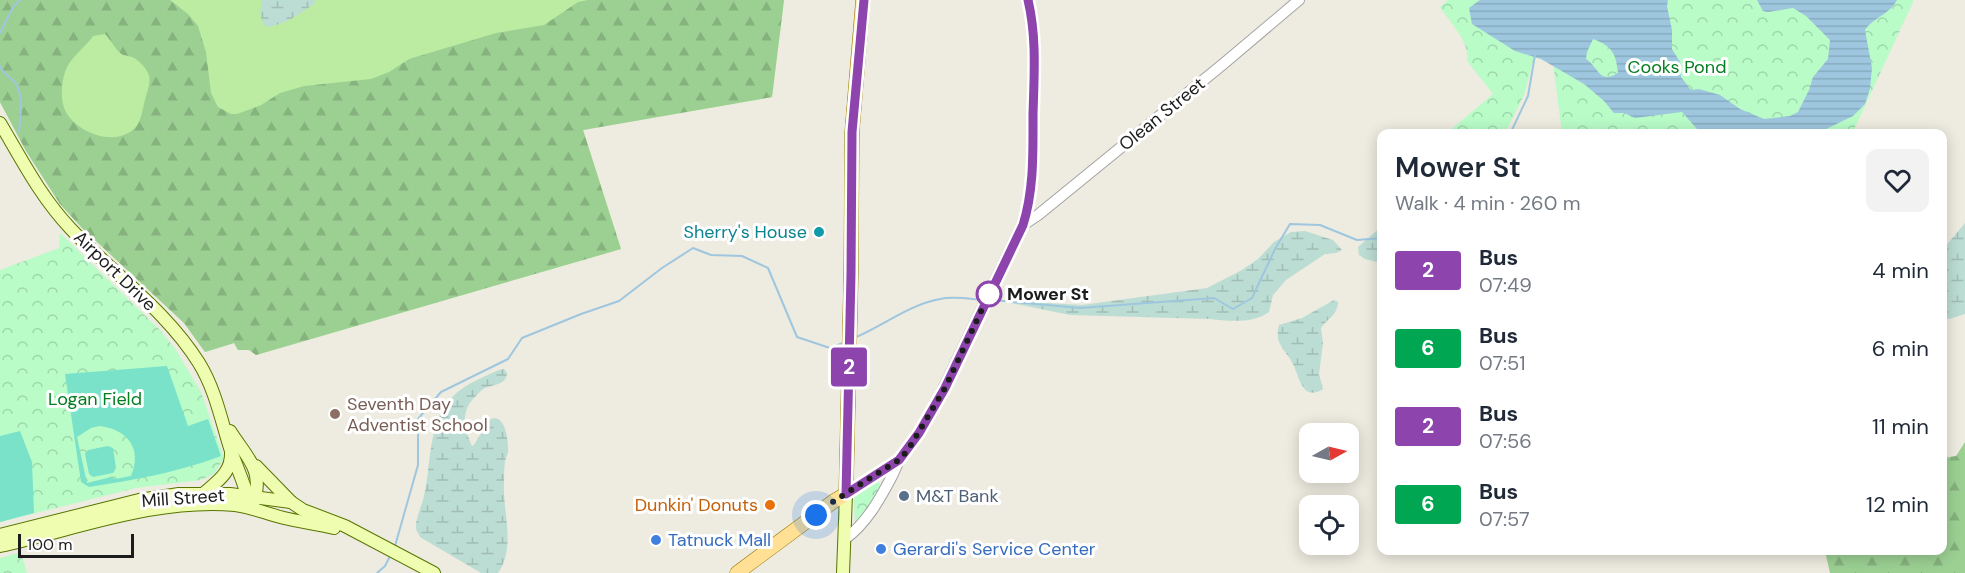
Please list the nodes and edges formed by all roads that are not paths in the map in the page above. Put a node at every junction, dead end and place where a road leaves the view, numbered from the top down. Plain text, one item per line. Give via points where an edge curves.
1 (864, 0) edge
2 (1028, 0) edge
3 (1299, 0) edge
4 (0, 123) edge
5 (1023, 225) junction
6 (224, 422) junction
7 (230, 448) junction
8 (899, 460) junction
9 (254, 464) junction
10 (204, 493) junction
11 (846, 494) junction
12 (251, 500) junction
13 (291, 502) junction
14 (0, 534) edge
15 (361, 535) junction
16 (845, 539) junction
17 (0, 546) edge
18 (434, 573) edge
19 (737, 573) edge
20 (843, 573) edge

1 - 11 main road via 852,132
2 - 5 street via 1035,42 1033,155 1030,200
3 - 5 street, Olean Street
4 - 6 main road, Airport Drive via 28,174 62,219 158,312 190,350 208,380
5 - 8 street via 934,408
6 - 7 main road, Airport Drive
6 - 9 main road, Airport Drive
7 - 10 main road, Airport Drive via 228,469
7 - 12 main road, Airport Drive
8 - 11 street
8 - 16 street via 874,507 858,530
9 - 12 main road via 257,477
9 - 13 main road, Airport Drive
10 - 12 main road, Mill Street
10 - 14 main road, Mill Street via 139,500
11 - 16 main road
11 - 19 main road
12 - 13 main road, Mill Street
12 - 15 main road, Mill Street via 284,518
12 - 17 main road, Mill Street via 164,508
13 - 15 main road, Mill Street
15 - 18 main road, Mill Street
16 - 20 main road

